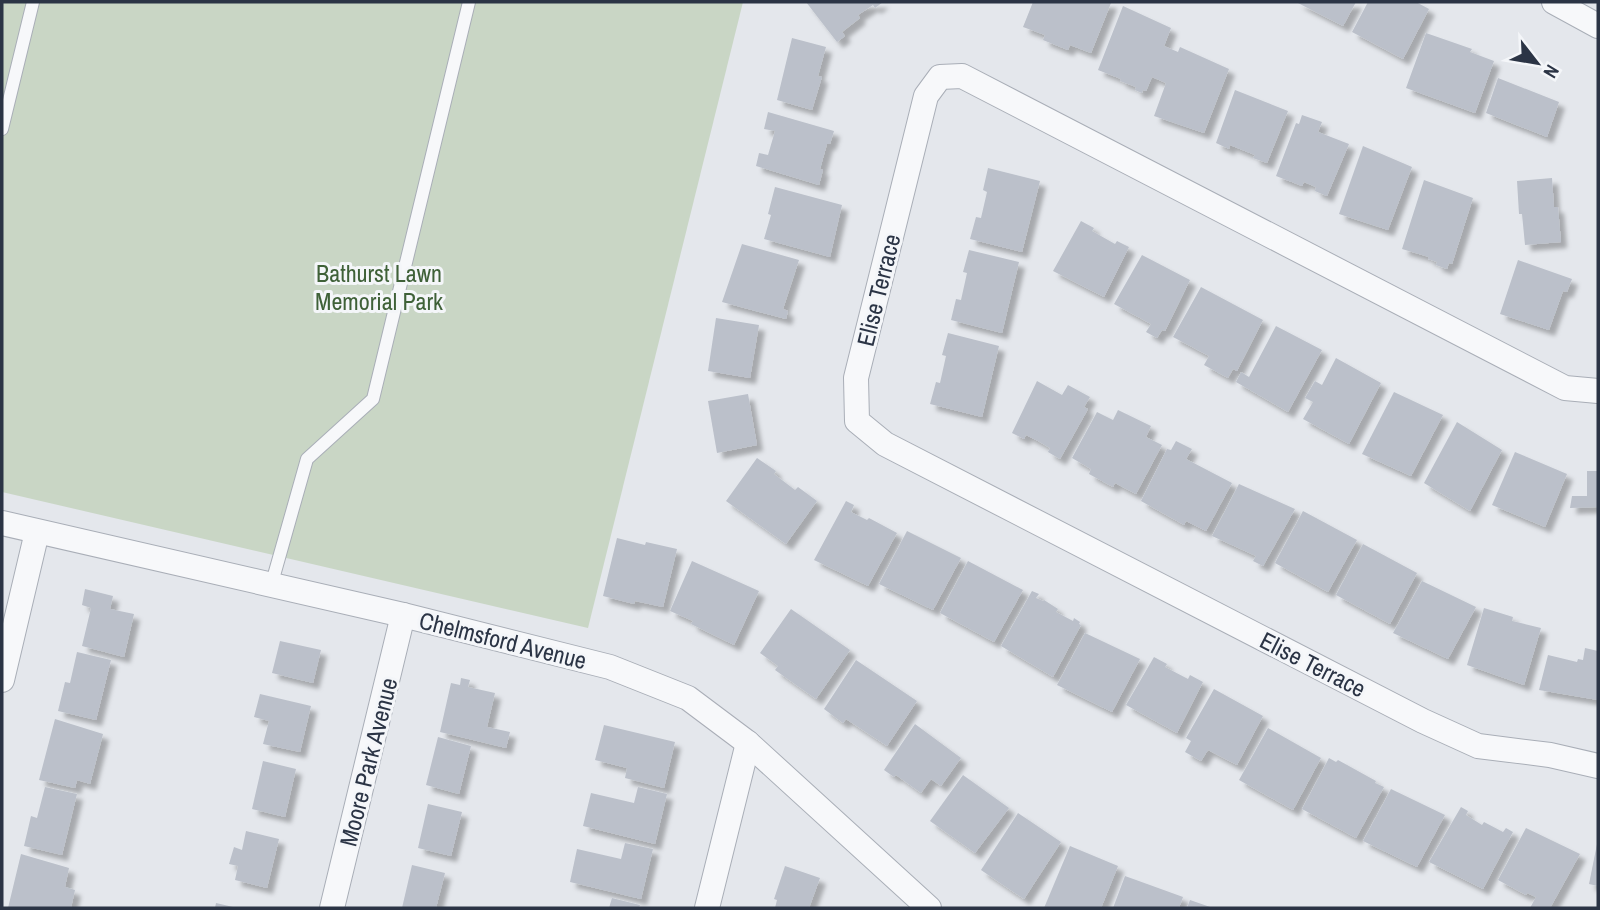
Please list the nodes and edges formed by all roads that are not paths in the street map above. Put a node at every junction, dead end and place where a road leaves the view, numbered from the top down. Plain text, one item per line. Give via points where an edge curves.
1 (33, 2) edge
2 (469, 2) edge
3 (1554, 2) edge
4 (1598, 26) edge
5 (2, 129) edge
6 (1598, 391) edge
7 (2, 523) edge
8 (37, 532) junction
9 (271, 586) junction
10 (403, 615) junction
11 (2, 680) edge
12 (748, 743) junction
13 (1598, 766) edge
14 (332, 908) edge
15 (707, 908) edge
16 (929, 908) edge

1 - 5 lane
2 - 9 lane via 373,399 307,459
3 - 4 street
6 - 13 street, Elise Terrace via 1565,388 962,76 940,77 926,96 856,377 857,421 886,444 1478,746
7 - 8 street, Chelmsford Avenue
8 - 9 street, Chelmsford Avenue
8 - 11 street
9 - 10 street, Chelmsford Avenue
10 - 12 street, Chelmsford Avenue via 610,667 688,698
10 - 14 street, Moore Park Avenue
12 - 15 street
12 - 16 street, Chelmsford Avenue

